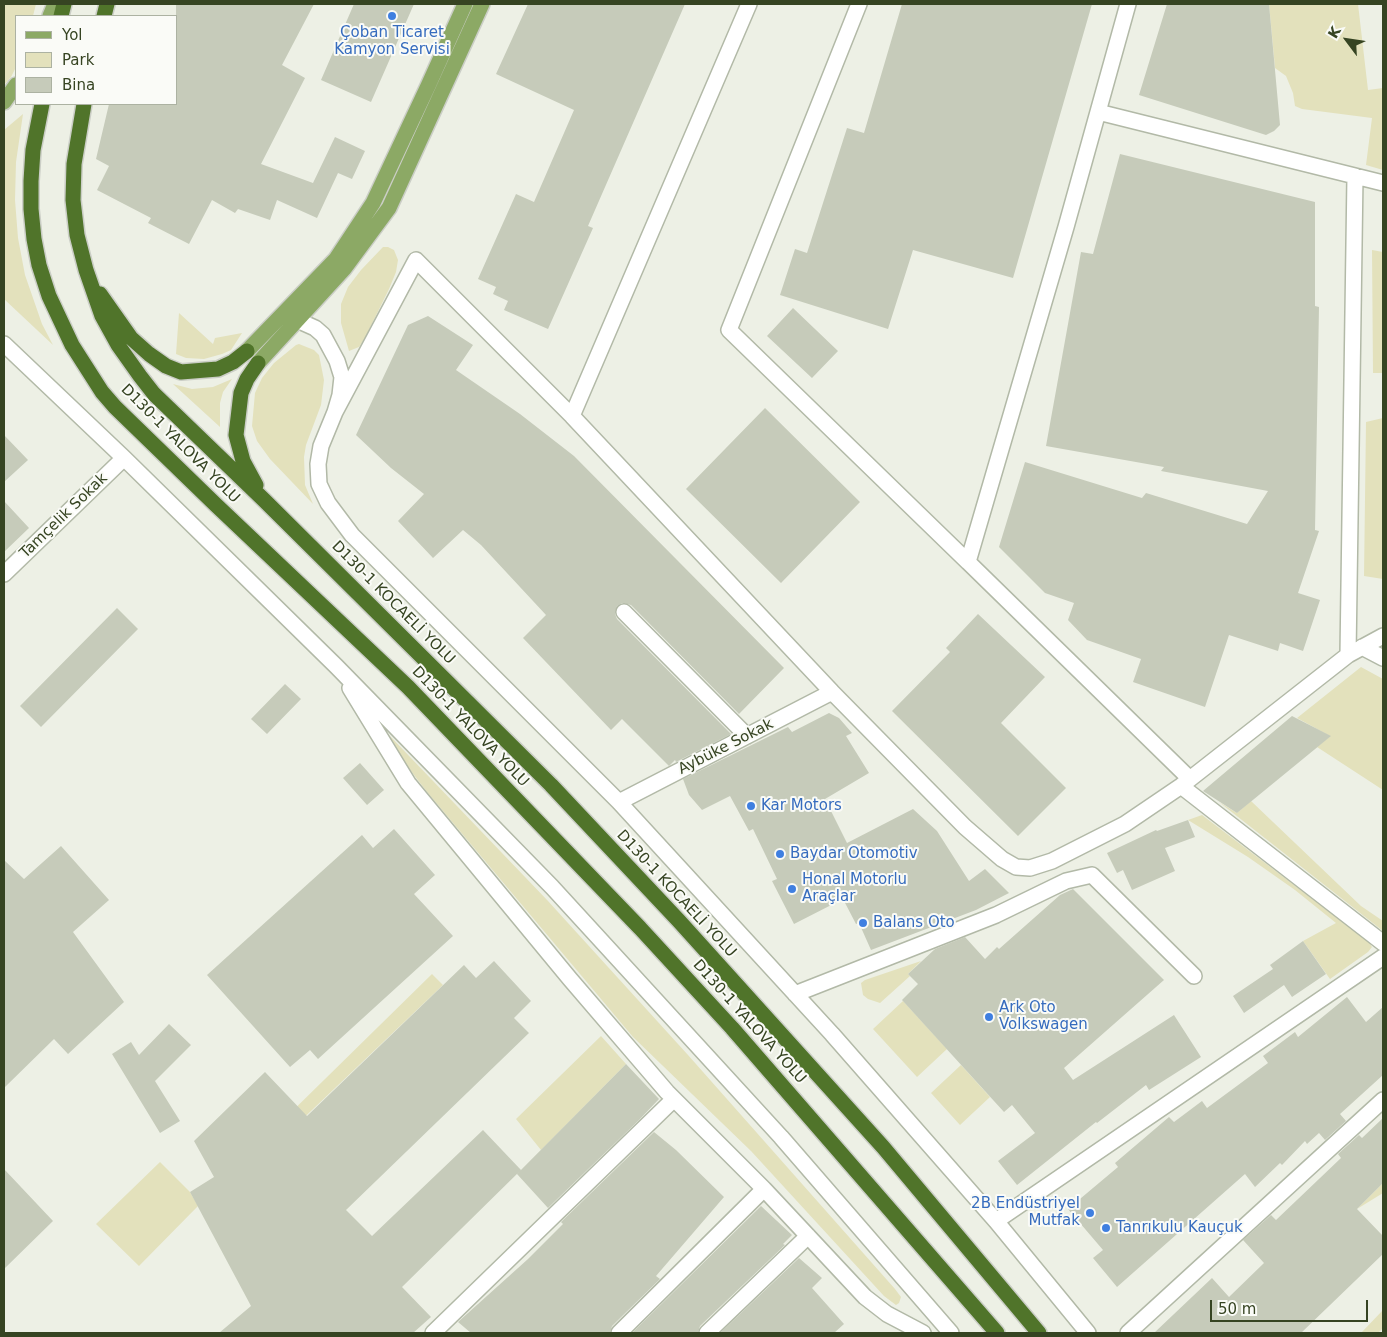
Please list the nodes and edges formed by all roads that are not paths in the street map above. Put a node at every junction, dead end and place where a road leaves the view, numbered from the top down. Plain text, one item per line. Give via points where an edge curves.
1 (465, 4) edge
2 (482, 4) edge
3 (749, 4) edge
4 (859, 4) edge
5 (1128, 4) edge
6 (15, 87) edge
7 (4, 102) edge
8 (42, 105) edge
9 (84, 105) edge
10 (1098, 112) junction
11 (1355, 176) junction
12 (1383, 183) edge
13 (86, 270) junction
14 (276, 320) junction
15 (297, 320) junction
16 (4, 344) edge
17 (247, 351) joint
18 (258, 363) joint
19 (335, 412) junction
20 (572, 416) junction
21 (124, 458) junction
22 (264, 500) junction
23 (968, 562) junction
24 (4, 574) edge
25 (624, 612) dead end
26 (1383, 636) edge
27 (1362, 647) junction
28 (1348, 655) junction
29 (1383, 658) edge
30 (336, 666) junction
31 (832, 692) junction
32 (747, 736) junction
33 (1186, 783) junction
34 (619, 802) junction
35 (1383, 943) edge
36 (1383, 957) edge
37 (1194, 976) dead end
38 (795, 994) junction
39 (674, 1099) junction
40 (1383, 1100) edge
41 (764, 1189) junction
42 (996, 1221) junction
43 (808, 1236) junction
44 (906, 1328) edge
45 (433, 1333) edge
46 (619, 1333) edge
47 (707, 1333) edge
48 (922, 1333) edge
49 (951, 1333) edge
50 (997, 1333) edge
51 (1039, 1333) edge
52 (1088, 1333) edge
53 (1128, 1333) edge

1 - 14 main road via 373,203 336,259
2 - 15 main road via 389,208 344,269
3 - 20 street
4 - 23 street via 729,330
5 - 10 street
6 - 7 main road
8 - 50 highway, D130-1 YALOVA YOLU via 31,181 31,209 39,265 68,337 102,392 202,492 408,687 633,921 732,1028
9 - 13 highway via 74,164 73,200
10 - 11 street
10 - 23 street
11 - 12 street
11 - 28 street
13 - 17 highway via 131,338 166,366 181,372 218,369
13 - 22 highway, D130-1 KOCAELİ YOLU via 102,316 118,345 154,394
14 - 15 street
14 - 17 main road
15 - 18 main road
15 - 19 street via 323,335 337,362 342,377
16 - 21 street
18 - 22 highway via 241,393 236,435 243,461
19 - 20 street via 416,260
19 - 34 street via 321,446 319,484 352,535
20 - 31 street
21 - 24 street, Tamçelik Sokak
21 - 30 street
22 - 51 highway, D130-1 KOCAELİ YOLU via 551,785 679,921 883,1147
23 - 33 street
25 - 32 street
26 - 27 street
27 - 28 street
27 - 29 street
28 - 33 street
30 - 39 street via 408,783
30 - 49 street via 552,887 659,1002 781,1136
31 - 32 street, Aybüke Sokak
31 - 33 street via 970,832 1016,867 1030,868 1052,861 1125,824
32 - 34 street, Aybüke Sokak
33 - 35 street
34 - 38 street
36 - 42 street
37 - 38 street via 1092,875 1066,881 979,922
38 - 42 street
39 - 41 street
39 - 45 street
40 - 53 street
41 - 43 street
41 - 46 street
42 - 52 street
43 - 44 street via 865,1296
43 - 47 street
44 - 48 street

